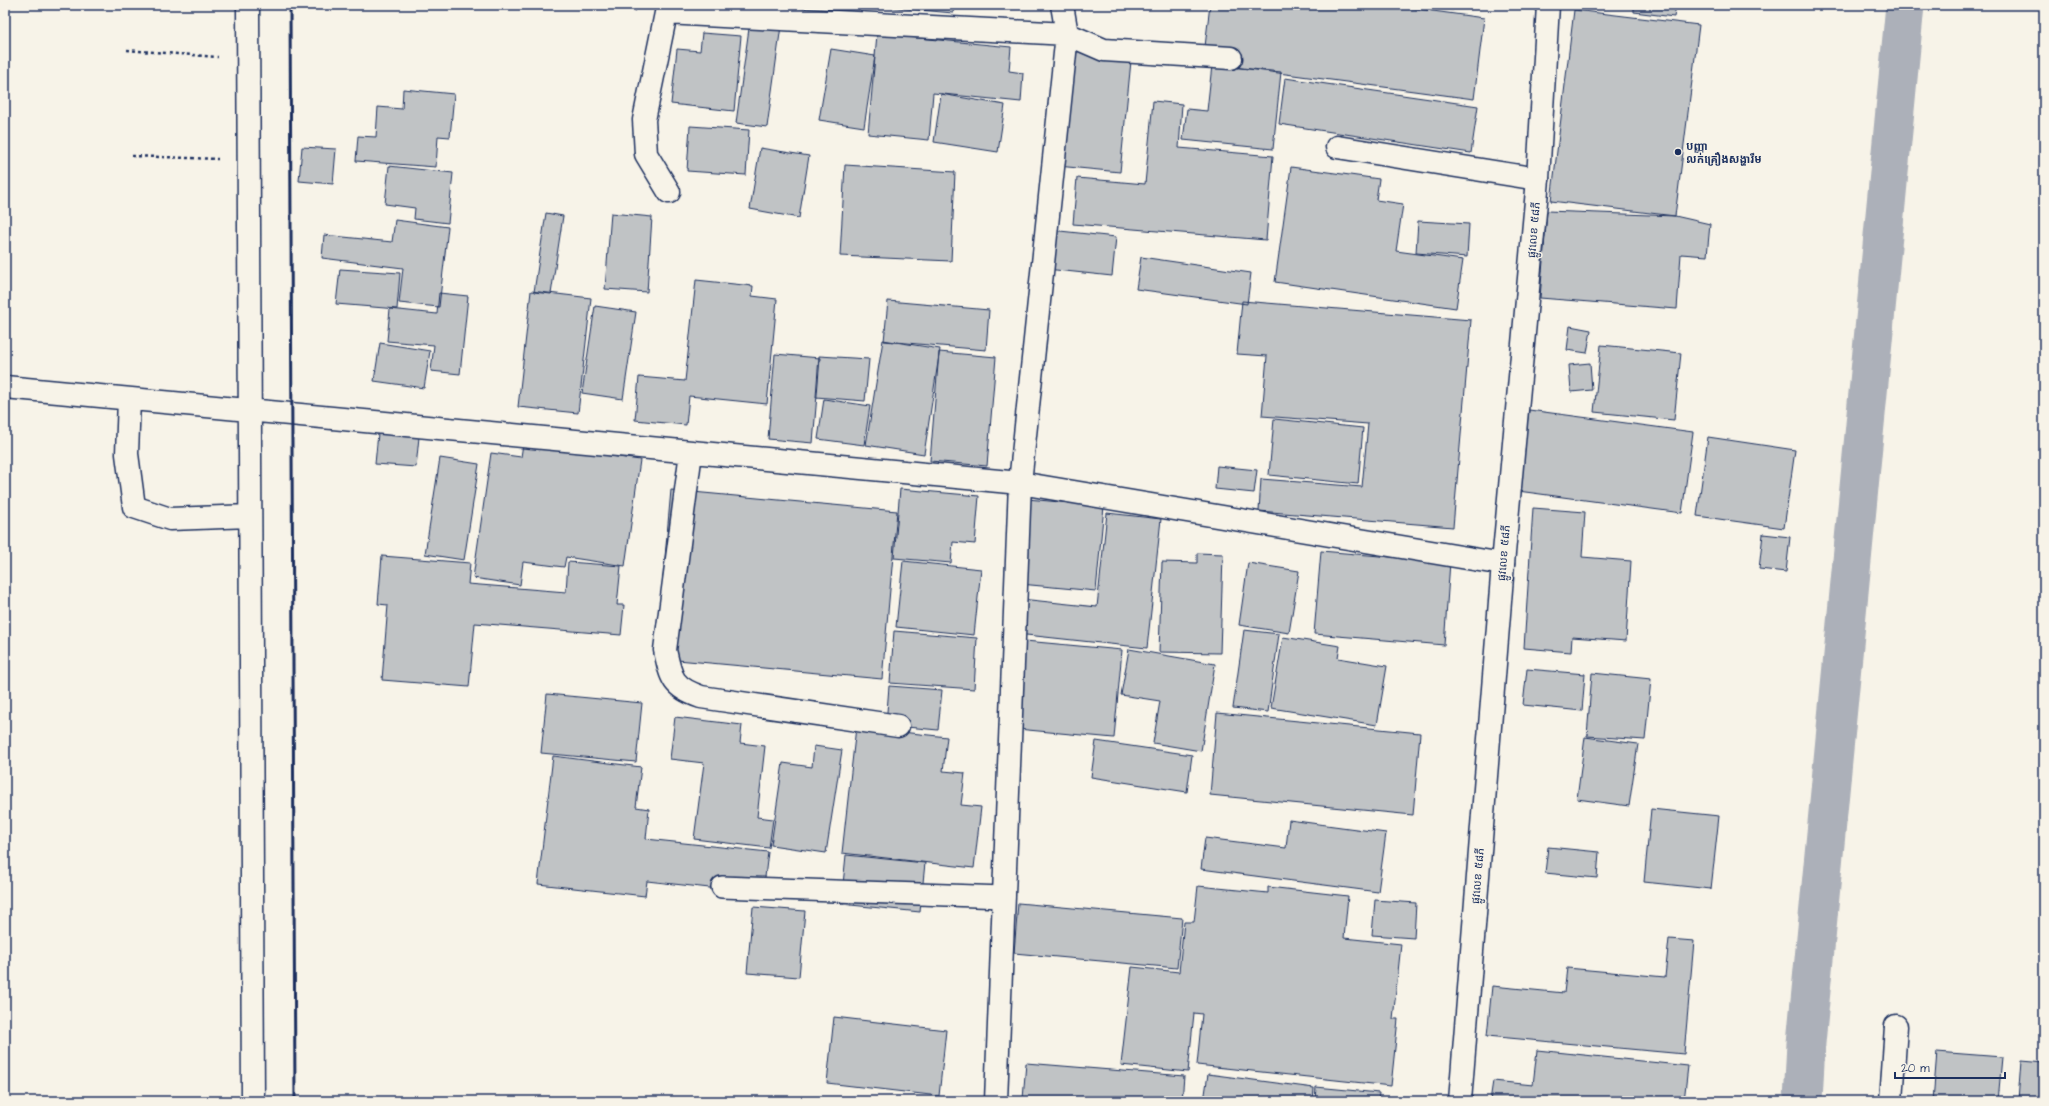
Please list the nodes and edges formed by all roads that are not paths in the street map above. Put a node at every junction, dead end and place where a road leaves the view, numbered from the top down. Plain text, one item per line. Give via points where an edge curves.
1 (248, 5) edge
2 (1062, 5) edge
3 (1548, 5) edge
4 (1068, 34) junction
5 (1231, 58) dead end
6 (1337, 147) dead end
7 (1538, 179) junction
8 (669, 192) dead end
9 (5, 387) edge
10 (129, 399) junction
11 (249, 410) junction
12 (691, 452) junction
13 (1020, 483) junction
14 (250, 516) junction
15 (1503, 564) junction
16 (898, 726) dead end
17 (722, 887) dead end
18 (1004, 897) junction
19 (1896, 1026) dead end
20 (253, 1101) edge
21 (996, 1101) edge
22 (1460, 1101) edge
23 (1891, 1101) edge

1 - 11 street
2 - 4 street
3 - 7 street, ផ្លូវលេខ ៥៨ភី
4 - 5 street via 1104,50
4 - 8 street via 666,13 644,120 646,154
4 - 13 street
6 - 7 street
7 - 15 street, ផ្លូវលេខ ៥៨ភី
9 - 10 street
10 - 11 street
10 - 14 street via 126,454 134,507 170,519
11 - 12 street
11 - 14 street
12 - 13 street
12 - 16 street via 665,650 670,675 684,692 701,697
13 - 15 street
13 - 18 street
14 - 20 street
15 - 22 street, ផ្លូវលេខ ៥៨ភី
17 - 18 lane
18 - 21 street
19 - 23 street

